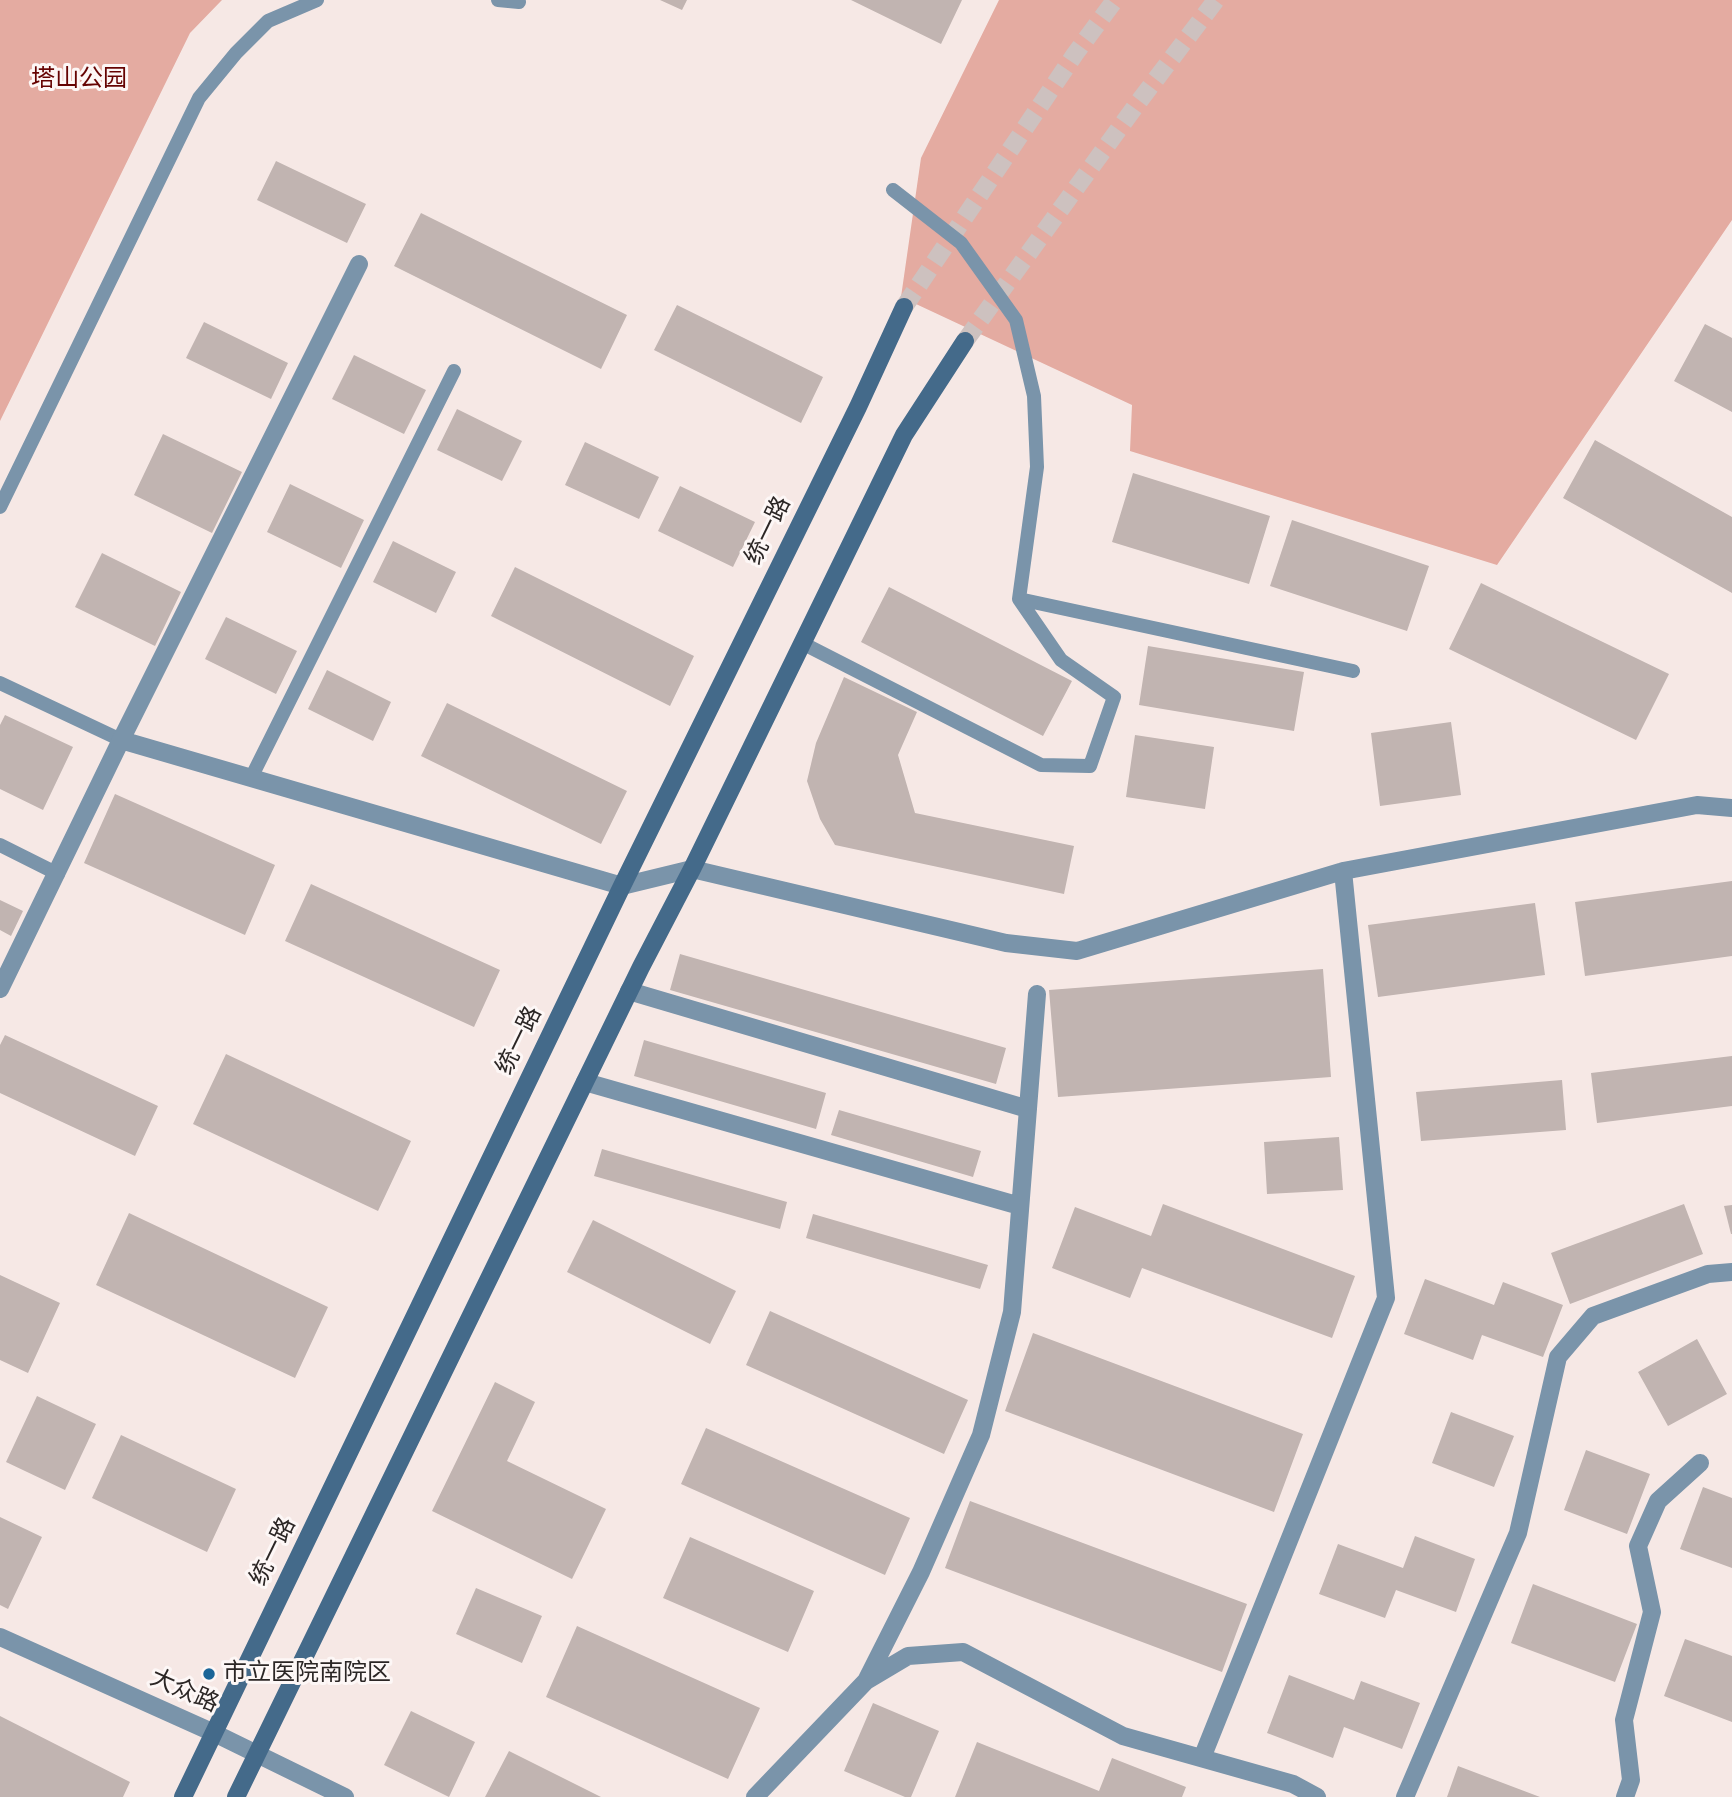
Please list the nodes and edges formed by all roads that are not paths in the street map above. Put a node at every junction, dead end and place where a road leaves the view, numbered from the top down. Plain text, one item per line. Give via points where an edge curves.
1 (317, 0) edge
2 (498, 0) edge
3 (519, 2) dead end
4 (893, 190) dead end
5 (359, 264) dead end
6 (904, 307) tunnel mouth
7 (965, 341) tunnel mouth
8 (454, 371) dead end
9 (0, 507) edge
10 (1019, 599) junction
11 (802, 643) junction
12 (1353, 671) dead end
13 (0, 683) edge
14 (121, 740) junction
15 (251, 778) junction
16 (1732, 808) edge
17 (0, 845) edge
18 (692, 869) junction
19 (1343, 872) junction
20 (58, 874) junction
21 (622, 886) junction
22 (0, 989) edge
23 (629, 990) junction
24 (1037, 994) dead end
25 (585, 1082) junction
26 (1028, 1109) junction
27 (1020, 1206) junction
28 (1732, 1272) edge
29 (1700, 1463) dead end
30 (0, 1637) edge
31 (866, 1681) junction
32 (214, 1733) junction
33 (258, 1754) junction
34 (1202, 1758) junction
35 (183, 1797) edge
36 (236, 1797) edge
37 (345, 1797) edge
38 (755, 1797) edge
39 (1317, 1797) edge
40 (1405, 1797) edge
41 (1625, 1797) edge

1 - 9 lane via 268,21 199,98
2 - 3 lane
4 - 10 lane via 961,243 1016,320 1034,396 1037,467
5 - 14 street
6 - 21 main road, 统一路
7 - 11 main road via 904,435
8 - 15 lane
10 - 11 lane via 1061,660 1114,697 1090,766 1041,765
10 - 12 lane
11 - 18 main road
13 - 14 lane
14 - 15 street
14 - 20 street
15 - 21 street
16 - 19 street via 1697,805
17 - 20 lane
18 - 19 street via 1006,943 1077,951
18 - 21 street
18 - 23 main road
19 - 34 street via 1386,1298
20 - 22 street
21 - 32 main road, 统一路
23 - 25 main road
23 - 26 street
24 - 26 street
25 - 27 street
25 - 33 main road
26 - 27 street
27 - 31 street via 1012,1312 981,1435 921,1572
28 - 40 street via 1708,1274 1592,1316 1558,1357 1518,1533
29 - 41 street via 1658,1501 1638,1546 1652,1612 1624,1720 1631,1780
30 - 32 street, 大众路
31 - 34 street via 908,1656 963,1652 1123,1736
31 - 38 street
32 - 33 street, 大众路
32 - 35 main road, 统一路
33 - 36 main road
33 - 37 street, 大众路
34 - 39 street via 1293,1784

